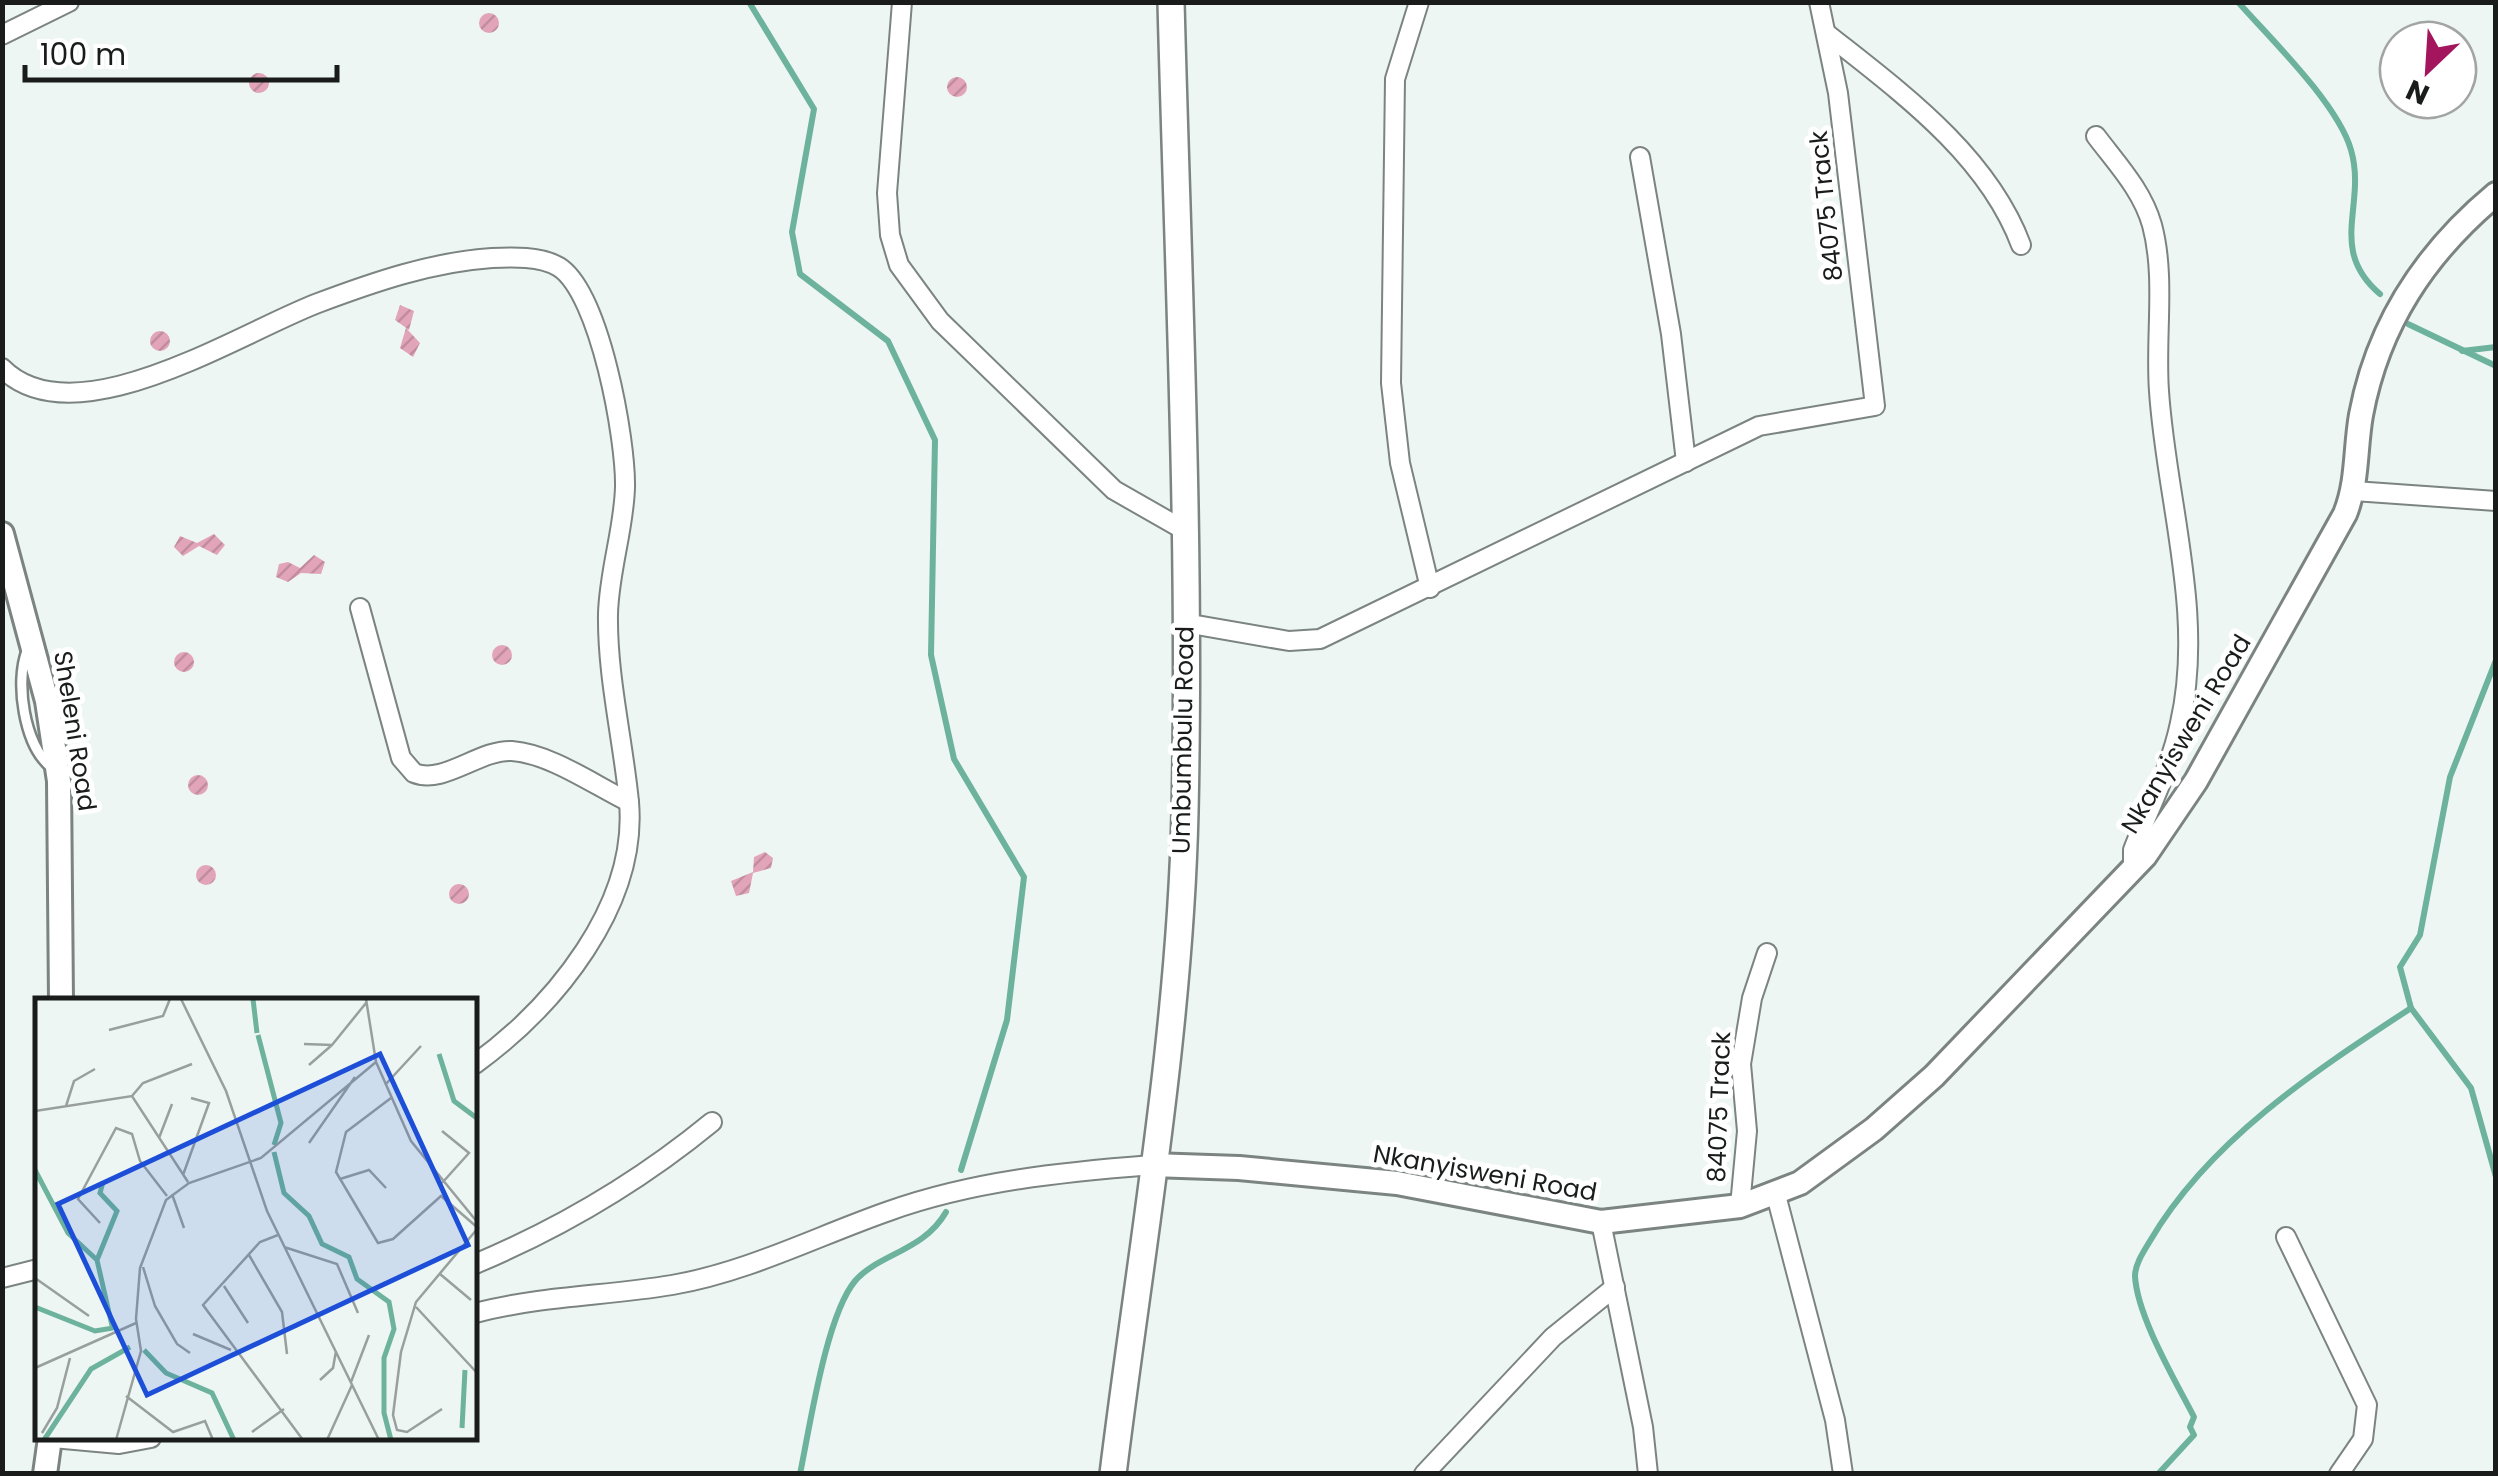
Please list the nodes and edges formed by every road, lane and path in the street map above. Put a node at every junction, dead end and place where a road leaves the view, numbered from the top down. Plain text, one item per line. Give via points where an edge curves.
1 (69, 2) edge
2 (902, 2) edge
3 (1172, 2) edge
4 (1420, 2) edge
5 (1818, 2) edge
6 (1826, 33) junction
7 (2, 35) edge
8 (2096, 136) dead end
9 (1640, 157) dead end
10 (2496, 194) edge
11 (2021, 245) dead end
12 (2, 368) edge
13 (1686, 462) junction
14 (2354, 490) junction
15 (2496, 501) edge
16 (1184, 530) junction
17 (2, 534) edge
18 (1430, 588) junction
19 (360, 608) dead end
20 (1185, 623) junction
21 (628, 802) junction
22 (2132, 870) junction
23 (1767, 953) dead end
24 (60, 998) edge
25 (478, 1061) edge
26 (712, 1122) dead end
27 (1152, 1165) junction
28 (1776, 1195) junction
29 (1740, 1206) junction
30 (1601, 1222) junction
31 (2286, 1237) dead end
32 (478, 1263) edge
33 (35, 1270) edge
34 (2, 1278) edge
35 (1615, 1287) junction
36 (478, 1312) edge
37 (50, 1441) edge
38 (85, 1441) edge
39 (136, 1441) edge
40 (44, 1474) edge
41 (1112, 1474) edge
42 (1424, 1474) edge
43 (1648, 1474) edge
44 (1843, 1474) edge
45 (2338, 1474) edge

1 - 7 street
2 - 16 street via 887,192 898,265 940,321 1114,490
3 - 16 main road, Umbumbulu Road
4 - 18 street via 1395,79 1391,384 1400,463
5 - 6 street, 84075 Track
6 - 11 street via 1968,158
6 - 13 street, 84075 Track via 1875,406 1784,419
8 - 22 street via 2135,186 2153,230 2162,430 2184,597 2181,722 2133,850
9 - 13 street
10 - 14 street, Nkanyisweni Road via 2420,273 2380,339 2358,429
12 - 21 street via 29,387 81,394 127,383 414,270 514,257 558,266 585,298 622,449 624,486 608,616
13 - 18 street
14 - 15 street
14 - 22 street, Nkanyisweni Road via 2196,781
16 - 20 main road, Umbumbulu Road
17 - 24 street, Sheleni Road via 58,771
18 - 20 street via 1320,639 1289,641
19 - 21 street via 402,758 414,773 435,774 495,752 524,753
20 - 27 main road, Umbumbulu Road via 1185,814
21 - 25 street via 628,853 591,938 523,1022
22 - 28 street, Nkanyisweni Road via 1934,1076 1860,1139
23 - 29 street, 84075 Track via 1741,1064 1747,1131
26 - 32 street via 616,1194
27 - 30 street, Nkanyisweni Road via 1378,1181
27 - 36 street, Nkanyisweni Road via 946,1192 779,1254 671,1285
27 - 41 main road, Umbumbulu Road
28 - 29 street, Nkanyisweni Road
28 - 44 street
29 - 30 street, Nkanyisweni Road
30 - 35 street
31 - 45 street via 2367,1405 2363,1439
33 - 34 street
35 - 42 street via 1553,1337
35 - 43 street
37 - 40 street
38 - 39 street

